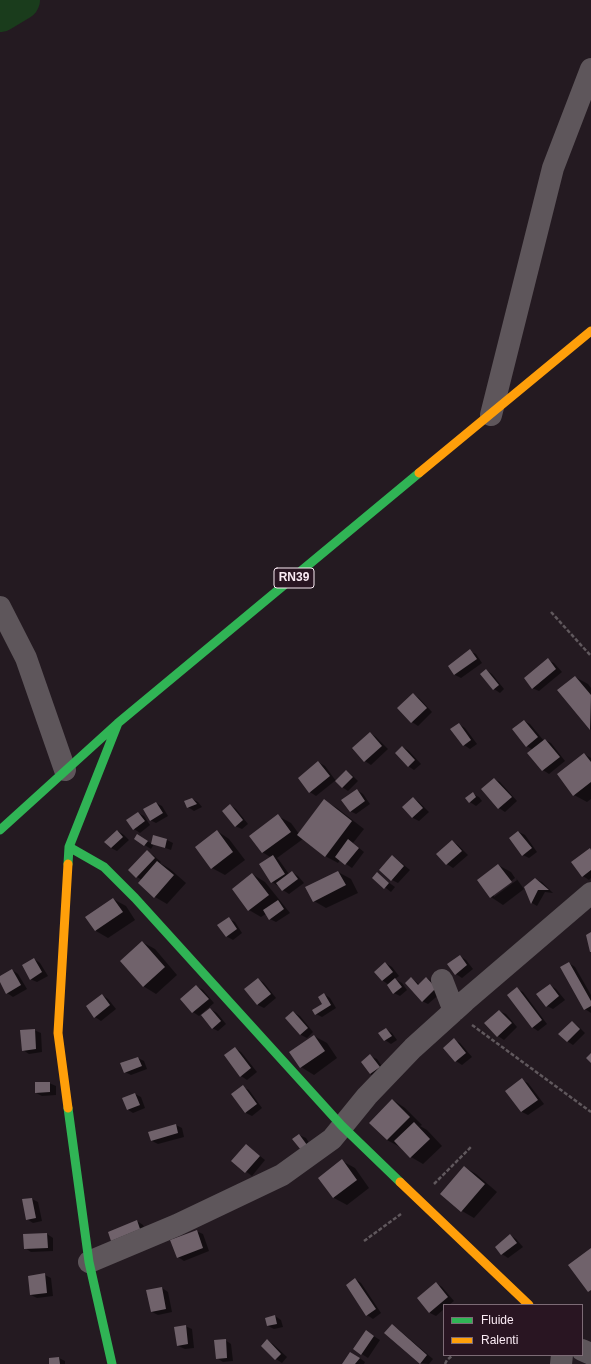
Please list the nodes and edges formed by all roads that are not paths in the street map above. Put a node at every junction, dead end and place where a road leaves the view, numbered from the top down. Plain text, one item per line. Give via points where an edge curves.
1 (591, 69) edge
2 (591, 331) edge
3 (491, 415) junction
4 (0, 607) edge
5 (118, 724) junction
6 (65, 770) junction
7 (0, 830) edge
8 (69, 847) junction
9 (591, 893) edge
10 (442, 980) dead end
11 (454, 1011) junction
12 (342, 1126) junction
13 (89, 1262) junction
14 (528, 1304) edge
15 (112, 1364) edge

1 - 3 street via 553,168
2 - 3 main road, RN39
3 - 5 main road, RN39
4 - 6 street via 26,658
5 - 6 main road, RN39
5 - 8 main road
6 - 7 main road, RN39
8 - 12 main road via 104,867 135,898
8 - 13 main road via 58,1032
9 - 11 street
10 - 11 street
11 - 12 street via 403,1058
12 - 13 street via 332,1138 282,1175 177,1225
12 - 14 main road
13 - 15 main road

